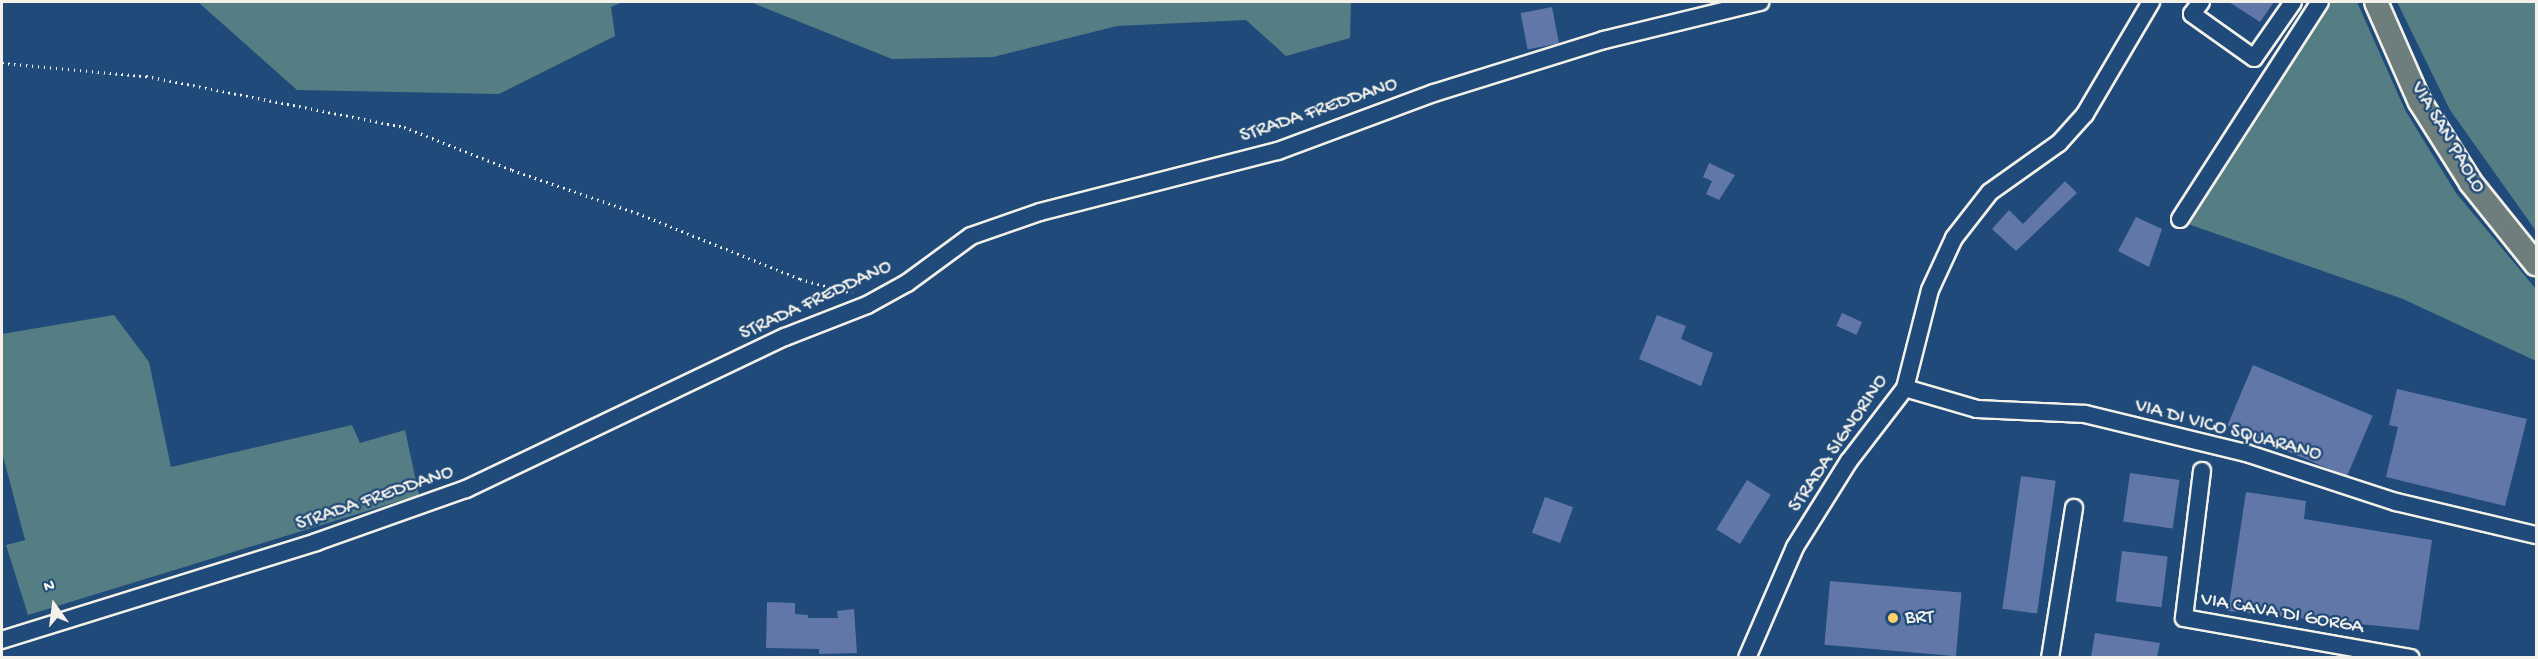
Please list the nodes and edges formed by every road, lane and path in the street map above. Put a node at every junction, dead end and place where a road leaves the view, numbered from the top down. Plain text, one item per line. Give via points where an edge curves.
1 (1760, 2) edge
2 (2151, 2) edge
3 (2201, 2) edge
4 (2293, 2) edge
5 (2320, 2) edge
6 (2376, 2) edge
7 (2, 63) edge
8 (2180, 219) dead end
9 (2536, 264) edge
10 (867, 305) junction
11 (1905, 388) junction
12 (2202, 471) dead end
13 (2074, 508) dead end
14 (2536, 535) edge
15 (2, 640) edge
16 (1747, 657) edge
17 (2050, 657) edge
18 (2411, 657) edge

1 - 10 street, STRADA FREDDANO via 1604,40 1457,86 1278,151 1040,212 971,236 907,283
2 - 11 street, STRADA SIGNORINO via 2085,114 2059,143 1990,192 1954,238 1930,290
3 - 4 street via 2192,14 2254,58
5 - 8 street
6 - 9 main road, VIA SAN PAOLO via 2420,102 2471,183
7 - 10 path via 146,76 404,127 512,170 638,213 800,279 856,294
10 - 15 street, STRADA FREDDANO via 785,338 466,489 316,543
11 - 14 street, VIA DI VICO SQUARANO via 1977,409 2085,414 2246,453 2396,502
11 - 16 street, STRADA SIGNORINO via 1849,461 1795,548
12 - 18 street, VIA CAVA DI GORGA via 2184,618
13 - 17 street

